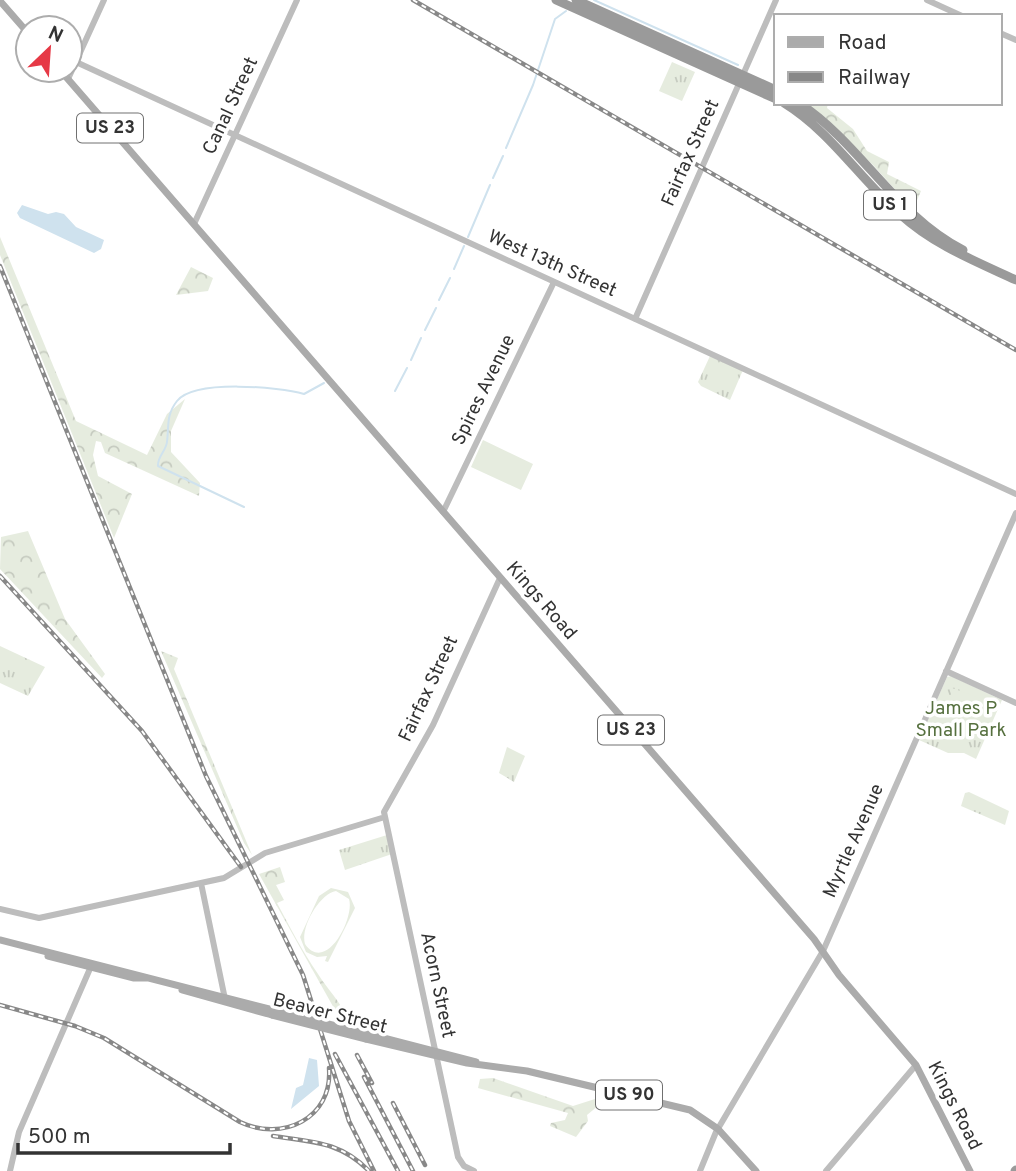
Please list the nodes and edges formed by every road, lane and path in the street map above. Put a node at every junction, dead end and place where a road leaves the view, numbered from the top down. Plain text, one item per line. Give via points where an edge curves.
1 (104, 0) edge
2 (297, 0) edge
3 (556, 0) edge
4 (576, 0) edge
5 (776, 0) edge
6 (926, 0) edge
7 (0, 1) edge
8 (958, 14) edge
9 (14, 17) edge
10 (84, 44) edge
11 (84, 66) edge
12 (741, 78) junction
13 (72, 84) edge
14 (774, 89) edge
15 (774, 98) edge
16 (787, 105) edge
17 (801, 105) edge
18 (235, 135) junction
19 (912, 220) junction
20 (194, 225) junction
21 (1016, 273) edge
22 (1016, 280) edge
23 (554, 282) junction
24 (635, 319) junction
25 (1016, 494) edge
26 (443, 512) junction
27 (1016, 513) edge
28 (500, 578) junction
29 (946, 671) junction
30 (1016, 704) edge
31 (384, 814) junction
32 (201, 883) junction
33 (0, 909) edge
34 (0, 940) edge
35 (823, 951) junction
36 (92, 965) junction
37 (226, 1001) junction
38 (436, 1053) junction
39 (916, 1065) junction
40 (718, 1129) junction
41 (10, 1171) edge
42 (474, 1171) edge
43 (700, 1171) edge
44 (756, 1171) edge
45 (826, 1171) edge
46 (968, 1171) edge

1 - 10 street
2 - 18 street, Canal Street
3 - 12 highway
4 - 12 highway
5 - 12 street, Fairfax Street
6 - 8 street
7 - 9 main road
11 - 18 street, West 13th Street
12 - 14 highway
12 - 15 highway
12 - 24 street, Fairfax Street
13 - 20 main road, Kings Road / US 23
16 - 19 highway, US 1 via 829,137 892,207
17 - 19 highway, US 1 via 842,138 905,208 918,208
18 - 20 street, Canal Street
18 - 23 street, West 13th Street
19 - 21 highway
19 - 22 highway, US 1 via 949,249
20 - 26 main road, Kings Road / US 23
23 - 24 street, West 13th Street
23 - 26 street, Spires Avenue
24 - 25 street, West 13th Street
26 - 28 main road, Kings Road / US 23
27 - 29 street, Myrtle Avenue
28 - 31 street, Fairfax Street via 433,725
28 - 35 main road, Kings Road / US 23
29 - 30 street
29 - 35 street, Myrtle Avenue
31 - 32 street via 265,853 228,876
31 - 38 street, Acorn Street
32 - 33 street via 39,918
32 - 37 street
34 - 36 main road, Beaver Street / US 90
35 - 39 main road, Kings Road / US 23
35 - 40 street, Myrtle Avenue
36 - 37 main road, Beaver Street / US 90
36 - 41 street via 19,1132
37 - 38 main road, Beaver Street / US 90, bridge
38 - 40 main road, Beaver Street / US 90 via 687,1110
38 - 42 street, Acorn Street via 462,1165
39 - 45 street
39 - 46 main road, Kings Road / US 23
40 - 43 street, Myrtle Avenue
40 - 44 main road, Beaver Street / US 90

